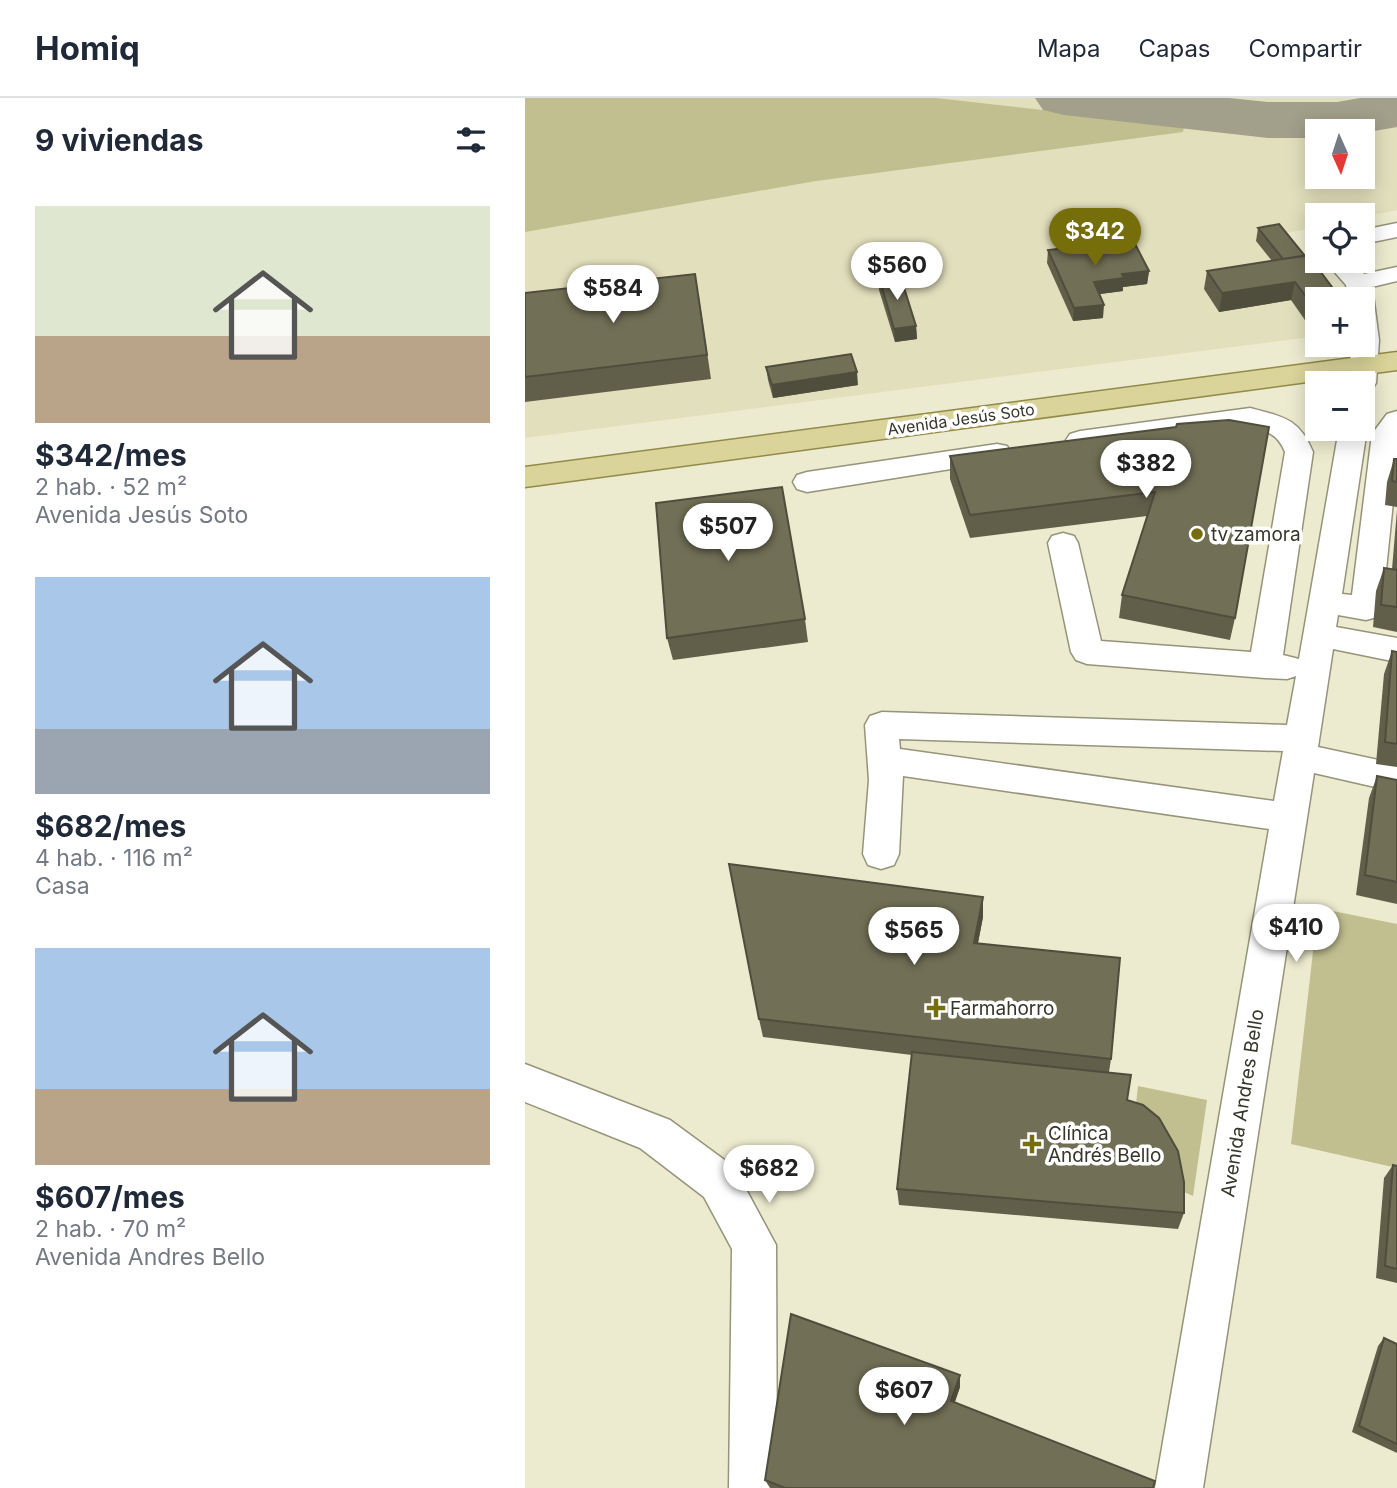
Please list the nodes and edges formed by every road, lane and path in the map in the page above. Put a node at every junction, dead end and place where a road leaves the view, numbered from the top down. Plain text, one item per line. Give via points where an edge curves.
1 (1397, 230) edge
2 (1375, 235) edge
3 (1397, 274) edge
4 (1375, 288) edge
5 (1397, 336) edge
6 (1305, 348) edge
7 (1375, 350) edge
8 (1364, 357) edge
9 (1397, 361) edge
10 (1397, 421) edge
11 (1351, 441) edge
12 (525, 450) edge
13 (525, 477) edge
14 (807, 482) dead end
15 (1340, 502) junction
16 (1378, 508) junction
17 (1063, 543) dead end
18 (1320, 635) junction
19 (1397, 650) edge
20 (1265, 666) junction
21 (1301, 747) junction
22 (883, 760) junction
23 (1397, 778) edge
24 (1290, 818) junction
25 (881, 854) dead end
26 (525, 1083) edge
27 (753, 1488) edge
28 (1179, 1488) edge

1 - 2 street
3 - 4 street
5 - 7 main road, Avenida Jesús Soto
6 - 12 main road, Avenida Jesús Soto
8 - 9 main road, Avenida Jesús Soto
8 - 13 main road, Avenida Jesús Soto
10 - 16 street via 1386,434
11 - 15 street, Avenida Andres Bello
14 - 20 street via 1250,417 1278,425 1292,435 1299,452
15 - 16 street
15 - 18 street, Avenida Andres Bello
16 - 18 street via 1366,610
17 - 20 street via 1087,652
18 - 19 street
18 - 20 street
18 - 21 street, Avenida Andres Bello
21 - 22 street via 882,725
21 - 23 street
21 - 24 street, Avenida Andres Bello
22 - 24 street
22 - 25 street
24 - 28 street, Avenida Andres Bello
26 - 27 street via 655,1134 719,1182 754,1245

